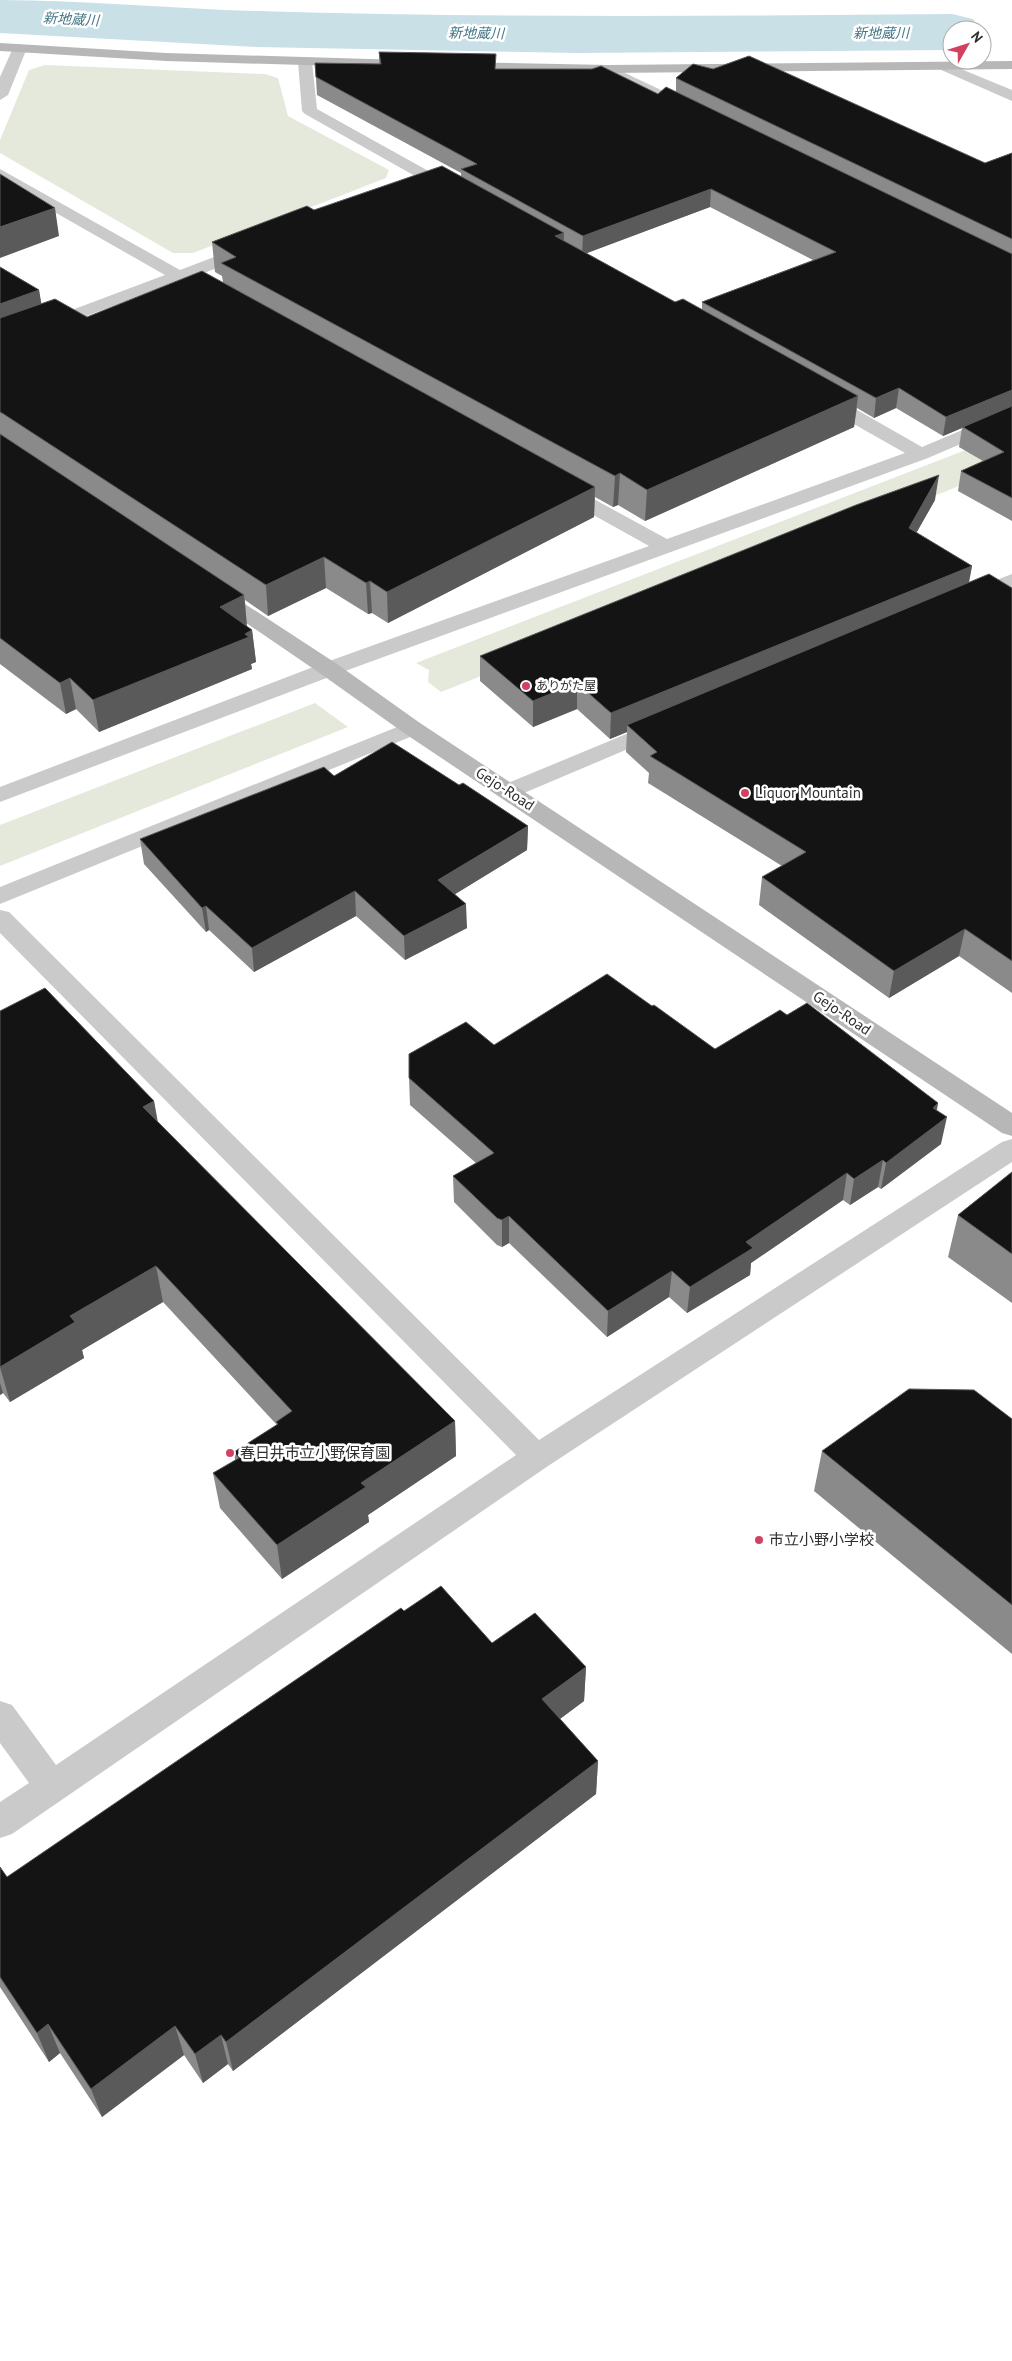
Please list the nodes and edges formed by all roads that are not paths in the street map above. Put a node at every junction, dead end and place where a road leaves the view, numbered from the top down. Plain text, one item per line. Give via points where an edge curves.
1 (0, 47) edge
2 (20, 48) junction
3 (305, 62) junction
4 (418, 65) edge
5 (992, 65) edge
6 (1012, 65) edge
7 (447, 66) edge
8 (942, 66) edge
9 (608, 68) junction
10 (953, 70) edge
11 (0, 95) edge
12 (1012, 96) edge
13 (705, 116) edge
14 (0, 174) edge
15 (432, 179) junction
16 (414, 186) edge
17 (466, 198) edge
18 (261, 246) edge
19 (180, 277) junction
20 (232, 306) edge
21 (0, 344) edge
22 (809, 391) edge
23 (1012, 415) edge
24 (920, 454) junction
25 (543, 479) edge
26 (664, 546) junction
27 (1012, 580) edge
28 (197, 581) edge
29 (948, 606) edge
30 (329, 669) junction
31 (683, 718) edge
32 (412, 728) junction
33 (509, 791) junction
34 (0, 794) edge
35 (0, 896) edge
36 (0, 918) edge
37 (1012, 1126) edge
38 (1012, 1149) edge
39 (537, 1458) junction
40 (0, 1716) edge
41 (52, 1787) junction
42 (0, 1822) edge

1 - 2 street
2 - 3 street
2 - 11 street
3 - 4 street
3 - 15 street via 310,111
5 - 6 street
7 - 9 street
8 - 9 street
9 - 13 street
10 - 12 street
14 - 19 street
15 - 16 street
15 - 17 street
18 - 19 street
19 - 20 street
19 - 21 street
22 - 24 street
23 - 24 street
24 - 26 street
25 - 26 street
26 - 30 street
27 - 29 street
28 - 30 street, Gejo-Road
30 - 32 street, Gejo-Road
30 - 34 street
31 - 33 street
32 - 33 street, Gejo-Road
32 - 35 street
33 - 37 street, Gejo-Road
36 - 39 street
38 - 39 street
39 - 41 street
40 - 41 street
41 - 42 street

